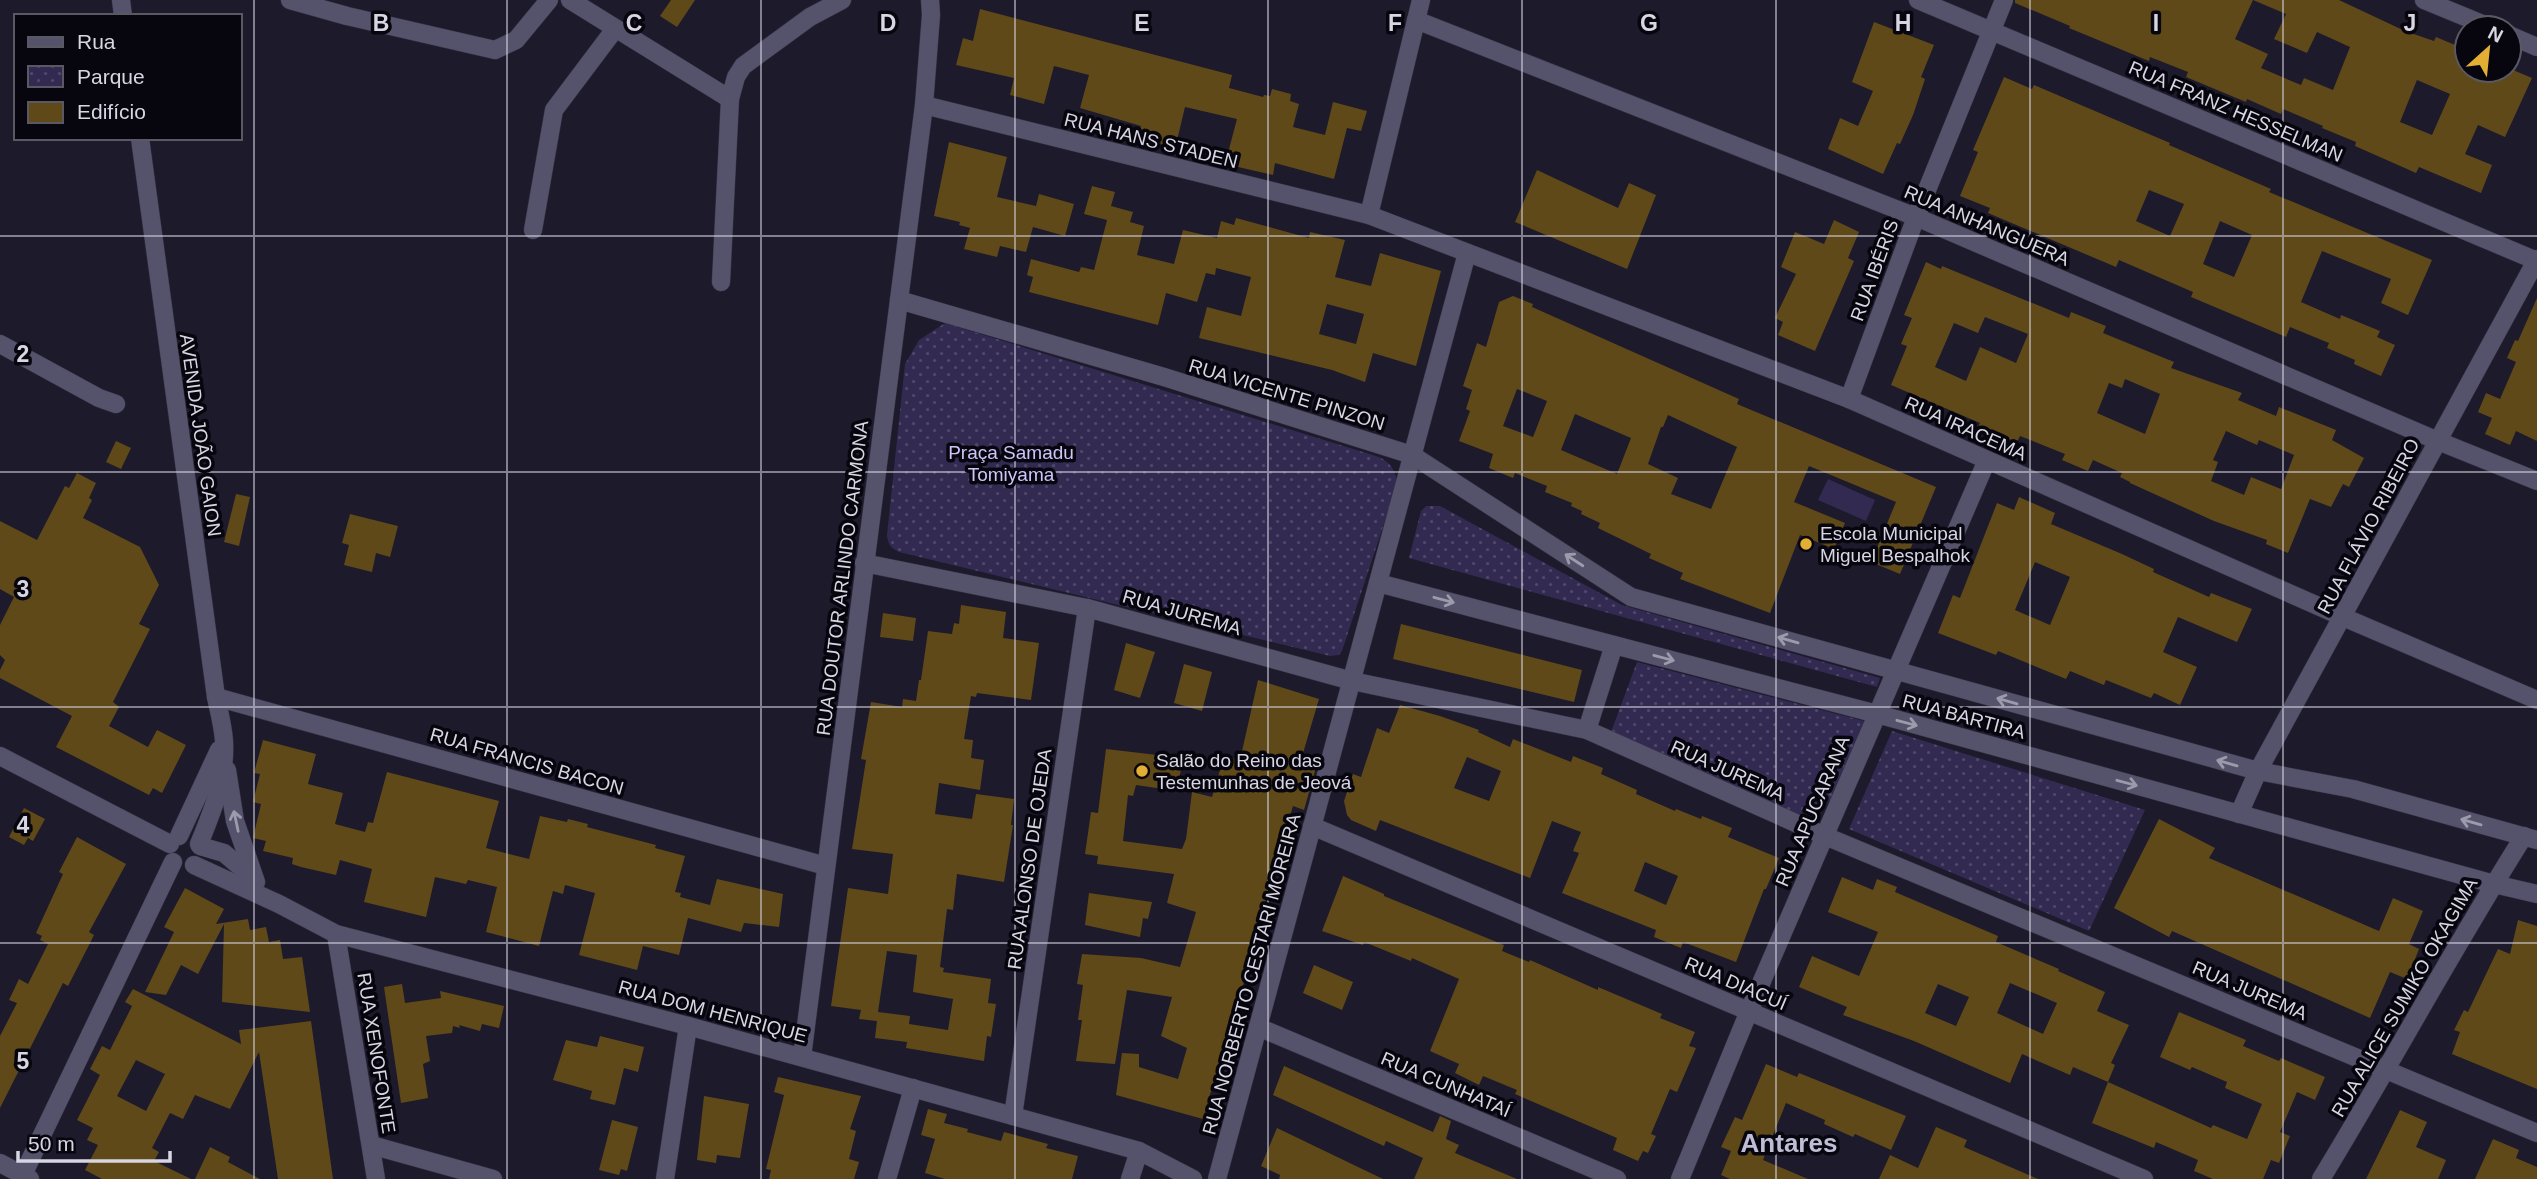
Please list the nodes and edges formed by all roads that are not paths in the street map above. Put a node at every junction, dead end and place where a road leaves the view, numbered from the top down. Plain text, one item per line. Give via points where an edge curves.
1 (290, 0) edge
2 (549, 0) edge
3 (570, 0) edge
4 (842, 0) edge
5 (930, 0) edge
6 (1421, 0) edge
7 (1918, 0) edge
8 (2004, 0) edge
9 (2424, 0) edge
10 (344, 8) edge
11 (2458, 14) edge
12 (1416, 20) junction
13 (614, 29) junction
14 (1992, 31) junction
15 (730, 99) junction
16 (924, 105) junction
17 (140, 140) edge
18 (1369, 215) junction
19 (1916, 217) junction
20 (534, 230) dead end
21 (1467, 253) junction
22 (2537, 261) edge
23 (721, 282) dead end
24 (899, 300) junction
25 (0, 344) edge
26 (1849, 399) junction
27 (116, 404) dead end
28 (2438, 441) junction
29 (1412, 455) junction
30 (1987, 460) junction
31 (2537, 481) edge
32 (864, 563) junction
33 (1378, 583) junction
34 (1631, 597) joint
35 (1087, 608) junction
36 (2343, 617) junction
37 (1614, 645) junction
38 (1896, 670) junction
39 (1352, 681) junction
40 (216, 697) junction
41 (2537, 700) edge
42 (1877, 714) junction
43 (1587, 730) junction
44 (224, 737) junction
45 (0, 755) edge
46 (225, 758) junction
47 (2258, 771) junction
48 (2239, 814) junction
49 (1312, 826) junction
50 (1825, 836) junction
51 (2531, 838) edge
52 (200, 845) junction
53 (174, 847) junction
54 (194, 865) junction
55 (826, 866) junction
56 (256, 882) junction
57 (2494, 884) junction
58 (2537, 894) edge
59 (279, 904) junction
60 (336, 934) junction
61 (1749, 1012) junction
62 (688, 1026) junction
63 (1258, 1027) junction
64 (802, 1057) junction
65 (2387, 1070) junction
66 (913, 1088) junction
67 (1013, 1116) junction
68 (2537, 1133) edge
69 (371, 1145) junction
70 (1139, 1152) junction
71 (0, 1163) edge
72 (25, 1178) edge
73 (376, 1179) edge
74 (493, 1179) edge
75 (665, 1179) edge
76 (887, 1179) edge
77 (1130, 1179) edge
78 (1193, 1179) edge
79 (1217, 1179) edge
80 (1617, 1179) edge
81 (1680, 1179) edge
82 (2144, 1179) edge
83 (2320, 1179) edge

1 - 10 street
2 - 10 street via 516,40 495,50
3 - 13 street
4 - 15 street via 810,17 743,66
5 - 16 street, RUA DOUTOR ARLINDO CARMONA
6 - 12 street
7 - 14 street, RUA FRANZ HESSELMAN
8 - 14 street, RUA IBÉRIS
9 - 11 street
12 - 18 street
12 - 19 street, RUA ANHANGUERA
13 - 15 street
13 - 20 street via 554,110
14 - 19 street, RUA IBÉRIS
14 - 22 street, RUA FRANZ HESSELMAN
15 - 23 street
16 - 18 street, RUA HANS STADEN
16 - 24 street, RUA DOUTOR ARLINDO CARMONA
17 - 40 street, AVENIDA JOÃO GAION
18 - 21 street, RUA IRACEMA
19 - 26 street, RUA IBÉRIS
19 - 28 street, RUA ANHANGUERA
21 - 26 street, RUA IRACEMA
21 - 29 street, RUA NORBERTO CESTARI MOREIRA
22 - 28 street, RUA FLÁVIO RIBEIRO
24 - 29 street, RUA VICENTE PINZON
24 - 32 street, RUA DOUTOR ARLINDO CARMONA
25 - 27 street
26 - 30 street, RUA IRACEMA
28 - 31 street, RUA ANHANGUERA
28 - 36 street, RUA FLÁVIO RIBEIRO
29 - 33 street, RUA NORBERTO CESTARI MOREIRA
34 -> 29 street, RUA VICENTE PINZON
30 - 36 street, RUA IRACEMA
30 - 38 street, RUA APUCARANA
32 - 35 street, RUA JUREMA
32 - 55 street, RUA DOUTOR ARLINDO CARMONA
33 -> 37 street, RUA BARTIRA
33 - 39 street, RUA NORBERTO CESTARI MOREIRA
38 -> 34 street, RUA BARTIRA
35 - 39 street, RUA JUREMA
35 - 67 street, RUA ALONSO DE OJEDA
36 - 41 street, RUA IRACEMA
36 - 47 street, RUA FLÁVIO RIBEIRO
37 -> 42 street, RUA BARTIRA
37 - 43 street
38 - 42 street, RUA APUCARANA
47 -> 38 street, RUA BARTIRA
39 - 43 street, RUA JUREMA
39 - 49 street, RUA NORBERTO CESTARI MOREIRA
40 - 44 street, AVENIDA JOÃO GAION
40 - 55 street, RUA FRANCIS BACON
42 -> 48 street, RUA BARTIRA
42 - 50 street, RUA APUCARANA
43 - 50 street, RUA JUREMA
44 - 46 street, AVENIDA JOÃO GAION
44 - 53 street
45 - 53 street
46 - 52 street, AVENIDA JOÃO GAION via 217,802
56 -> 46 street via 235,821
47 - 48 street, RUA FLÁVIO RIBEIRO
51 -> 47 street, RUA BARTIRA via 2353,789
48 - 57 street, RUA BARTIRA
49 - 61 street, RUA DIACUÍ
49 - 63 street, RUA NORBERTO CESTARI MOREIRA
50 - 61 street, RUA APUCARANA
50 - 65 street, RUA JUREMA
51 - 57 street, RUA ALICE SUMIKO OKAGIMA
52 - 53 street via 190,836
52 - 54 street
52 - 56 street, RUA DOM HENRIQUE via 224,853
53 - 54 street via 183,867
53 - 72 street
54 - 59 street, RUA DOM HENRIQUE
55 - 64 street, RUA DOUTOR ARLINDO CARMONA
56 - 59 street, RUA DOM HENRIQUE
57 - 58 street, RUA BARTIRA
57 - 65 street, RUA ALICE SUMIKO OKAGIMA
59 - 60 street, RUA DOM HENRIQUE
60 - 62 street, RUA DOM HENRIQUE
60 - 69 street, RUA XENOFONTE
61 - 81 street, RUA APUCARANA
61 - 82 street, RUA DIACUÍ
62 - 64 street, RUA DOM HENRIQUE
62 - 75 street
63 - 79 street, RUA NORBERTO CESTARI MOREIRA
63 - 80 street, RUA CUNHATAÍ
64 - 66 street, RUA DOM HENRIQUE
65 - 68 street, RUA JUREMA
65 - 83 street, RUA ALICE SUMIKO OKAGIMA
66 - 67 street, RUA DOM HENRIQUE
66 - 76 street
67 - 70 street, RUA DOM HENRIQUE
69 - 73 street, RUA XENOFONTE
69 - 74 street
70 - 77 street
70 - 78 street, RUA DOM HENRIQUE
71 - 72 street

